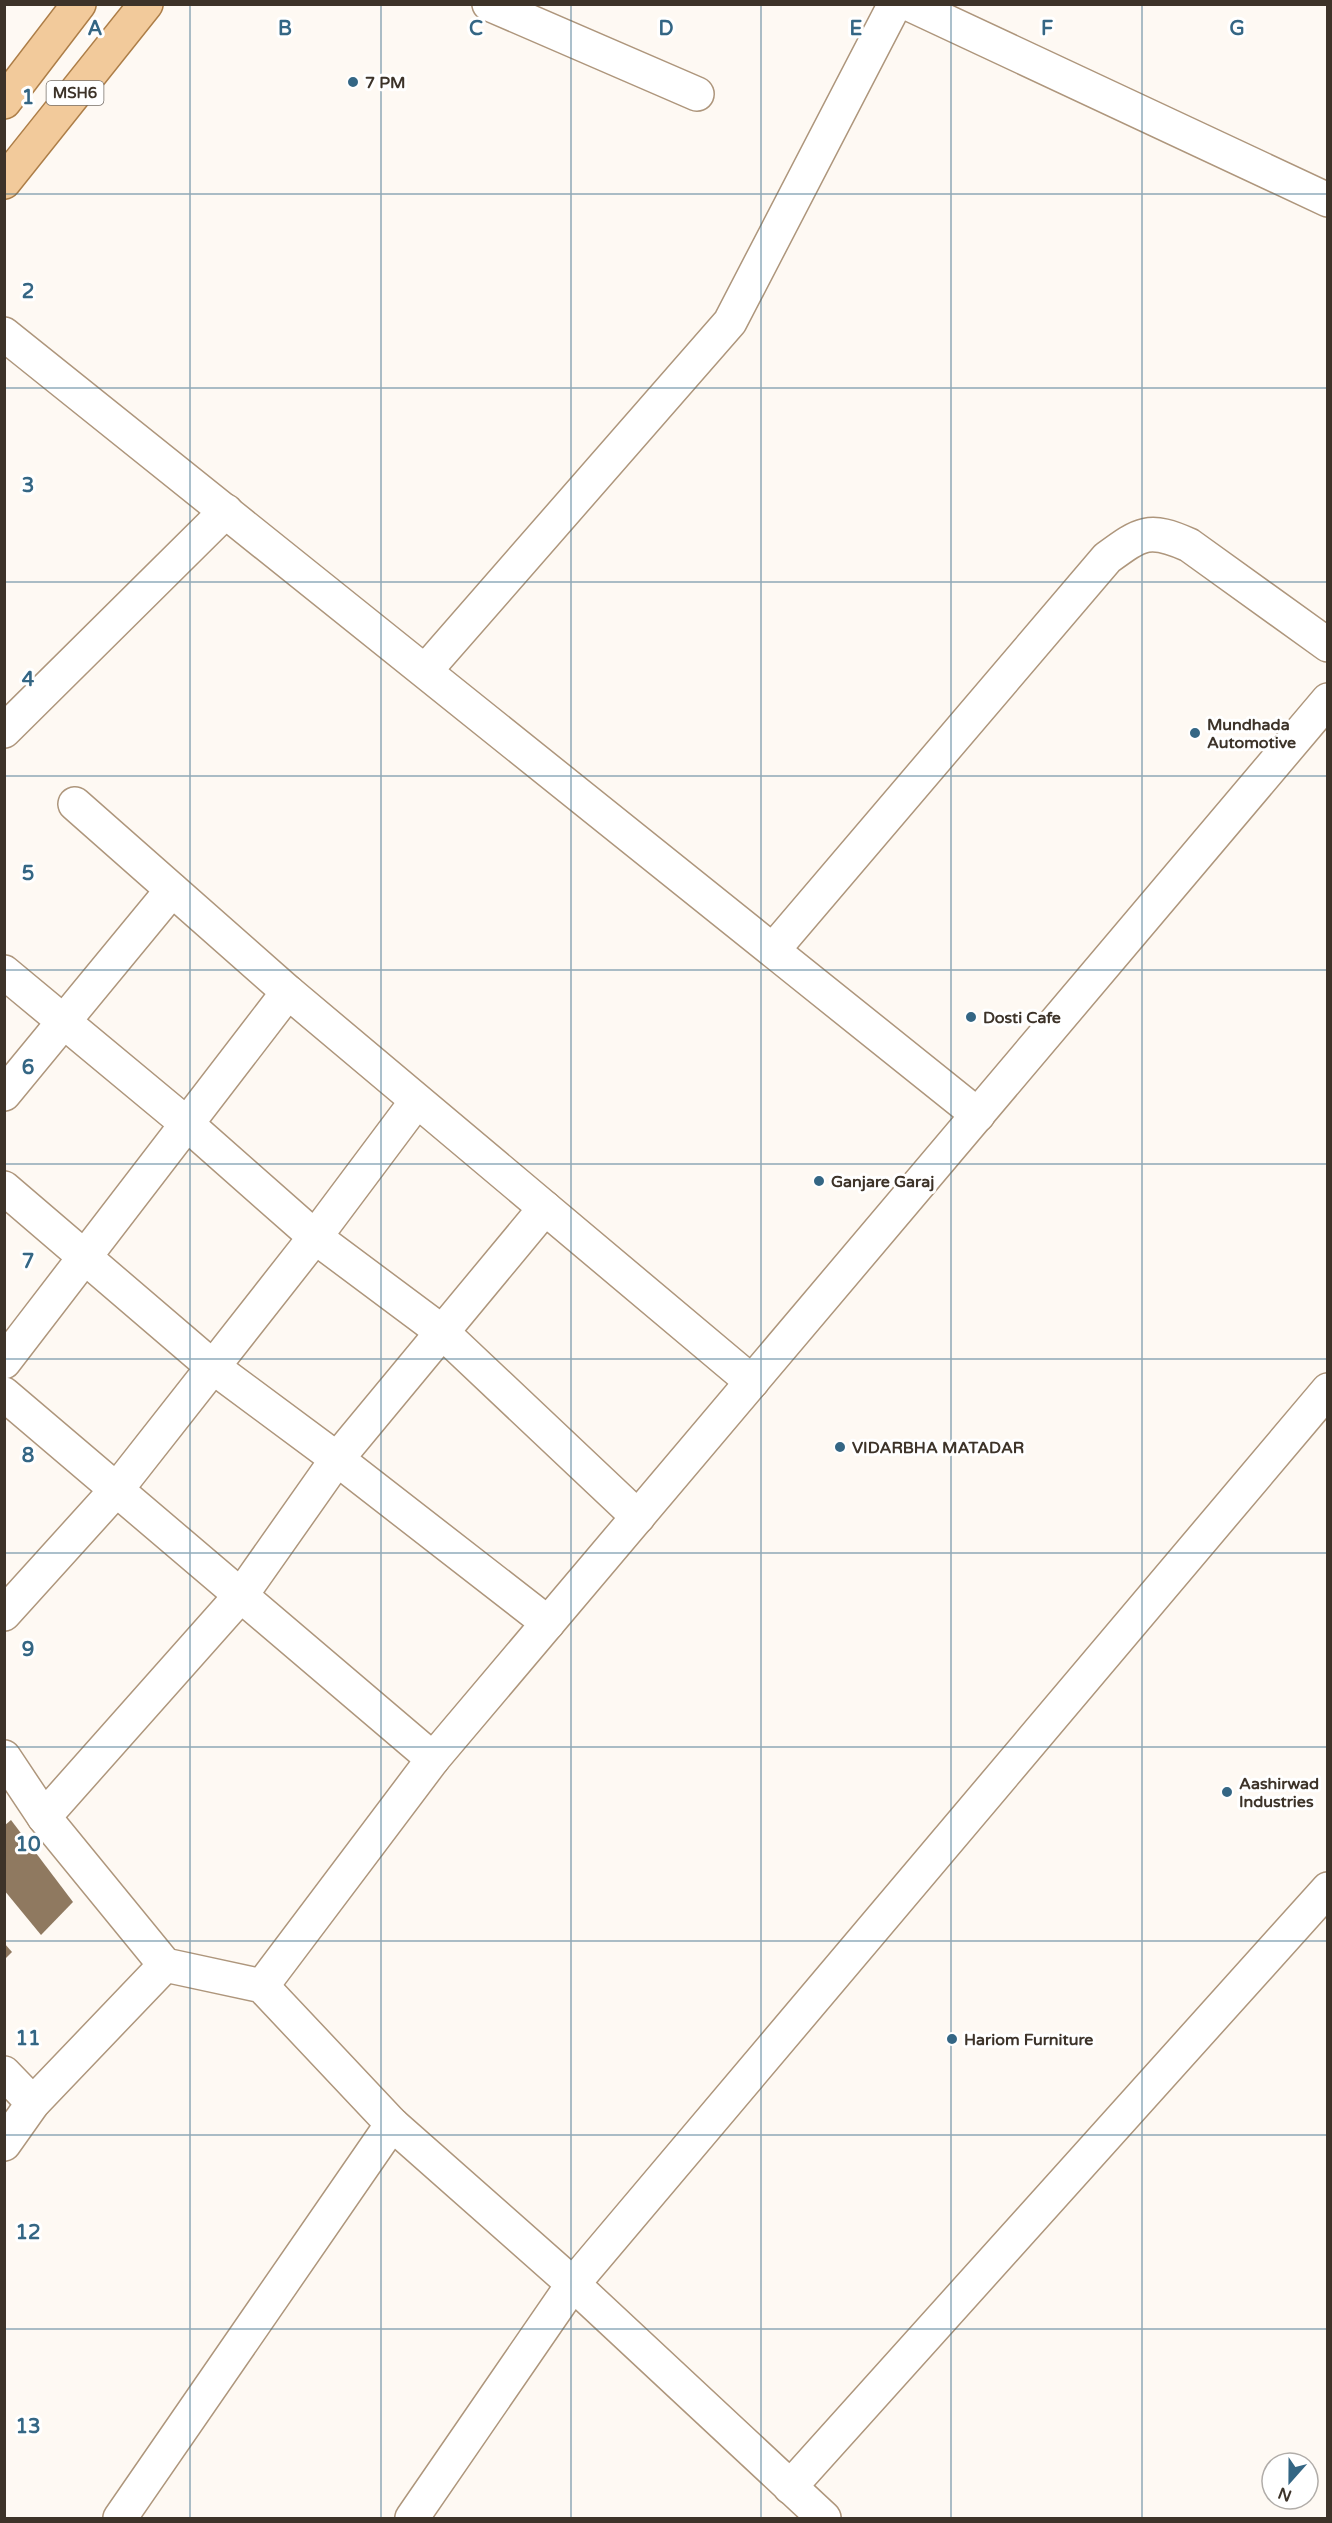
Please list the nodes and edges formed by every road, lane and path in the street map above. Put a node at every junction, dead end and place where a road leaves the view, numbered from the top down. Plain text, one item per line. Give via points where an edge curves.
1 (80, 4) edge
2 (146, 4) edge
3 (489, 4) edge
4 (894, 4) edge
5 (909, 4) edge
6 (697, 94) dead end
7 (4, 102) edge
8 (4, 182) edge
9 (1328, 200) edge
10 (4, 334) edge
11 (226, 511) junction
12 (1328, 645) edge
13 (426, 670) junction
14 (1328, 700) edge
15 (4, 731) edge
16 (75, 804) dead end
17 (172, 890) junction
18 (773, 951) junction
19 (4, 972) edge
20 (288, 992) junction
21 (63, 1022) junction
22 (4, 1094) edge
23 (416, 1102) junction
24 (978, 1115) junction
25 (187, 1124) junction
26 (4, 1188) edge
27 (545, 1208) junction
28 (315, 1237) junction
29 (84, 1258) junction
30 (441, 1331) junction
31 (4, 1362) edge
32 (213, 1367) junction
33 (752, 1382) junction
34 (1328, 1390) edge
35 (4, 1394) edge
36 (338, 1459) junction
37 (117, 1489) junction
38 (638, 1517) junction
39 (242, 1594) junction
40 (4, 1614) edge
41 (548, 1623) junction
42 (4, 1757) edge
43 (433, 1759) junction
44 (44, 1818) junction
45 (1328, 1889) edge
46 (165, 1965) junction
47 (262, 1986) junction
48 (4, 2073) edge
49 (33, 2103) junction
50 (392, 2124) junction
51 (4, 2144) edge
52 (573, 2284) junction
53 (790, 2487) junction
54 (120, 2518) edge
55 (412, 2518) edge
56 (824, 2518) edge

1 - 7 main road, MSH6
2 - 8 main road, MSH6
3 - 6 street
4 - 13 street via 730,322
5 - 9 street
10 - 11 street
11 - 13 street
11 - 15 street
12 - 18 street via 1189,545 1166,535 1148,533 1131,540 1107,558
13 - 18 street
14 - 24 street
16 - 17 street
17 - 20 street
17 - 21 street
18 - 24 street
19 - 21 street
20 - 23 street
20 - 25 street
21 - 22 street
21 - 25 street
23 - 27 street
23 - 28 street
24 - 33 street
25 - 28 street
25 - 29 street
26 - 29 street
27 - 30 street
27 - 33 street
28 - 30 street
28 - 32 street
29 - 31 street
29 - 32 street
30 - 36 street
30 - 38 street
32 - 36 street
32 - 37 street
33 - 38 street
34 - 52 street
35 - 37 street
36 - 39 street
36 - 41 street
37 - 39 street
37 - 40 street
38 - 41 street
39 - 43 street
39 - 44 street
41 - 43 street
42 - 44 street
43 - 47 street
44 - 46 street
45 - 53 street
46 - 47 street
46 - 49 street
47 - 50 street
48 - 49 street
49 - 51 street
50 - 52 street
50 - 54 street
52 - 53 street
52 - 55 street
53 - 56 street

